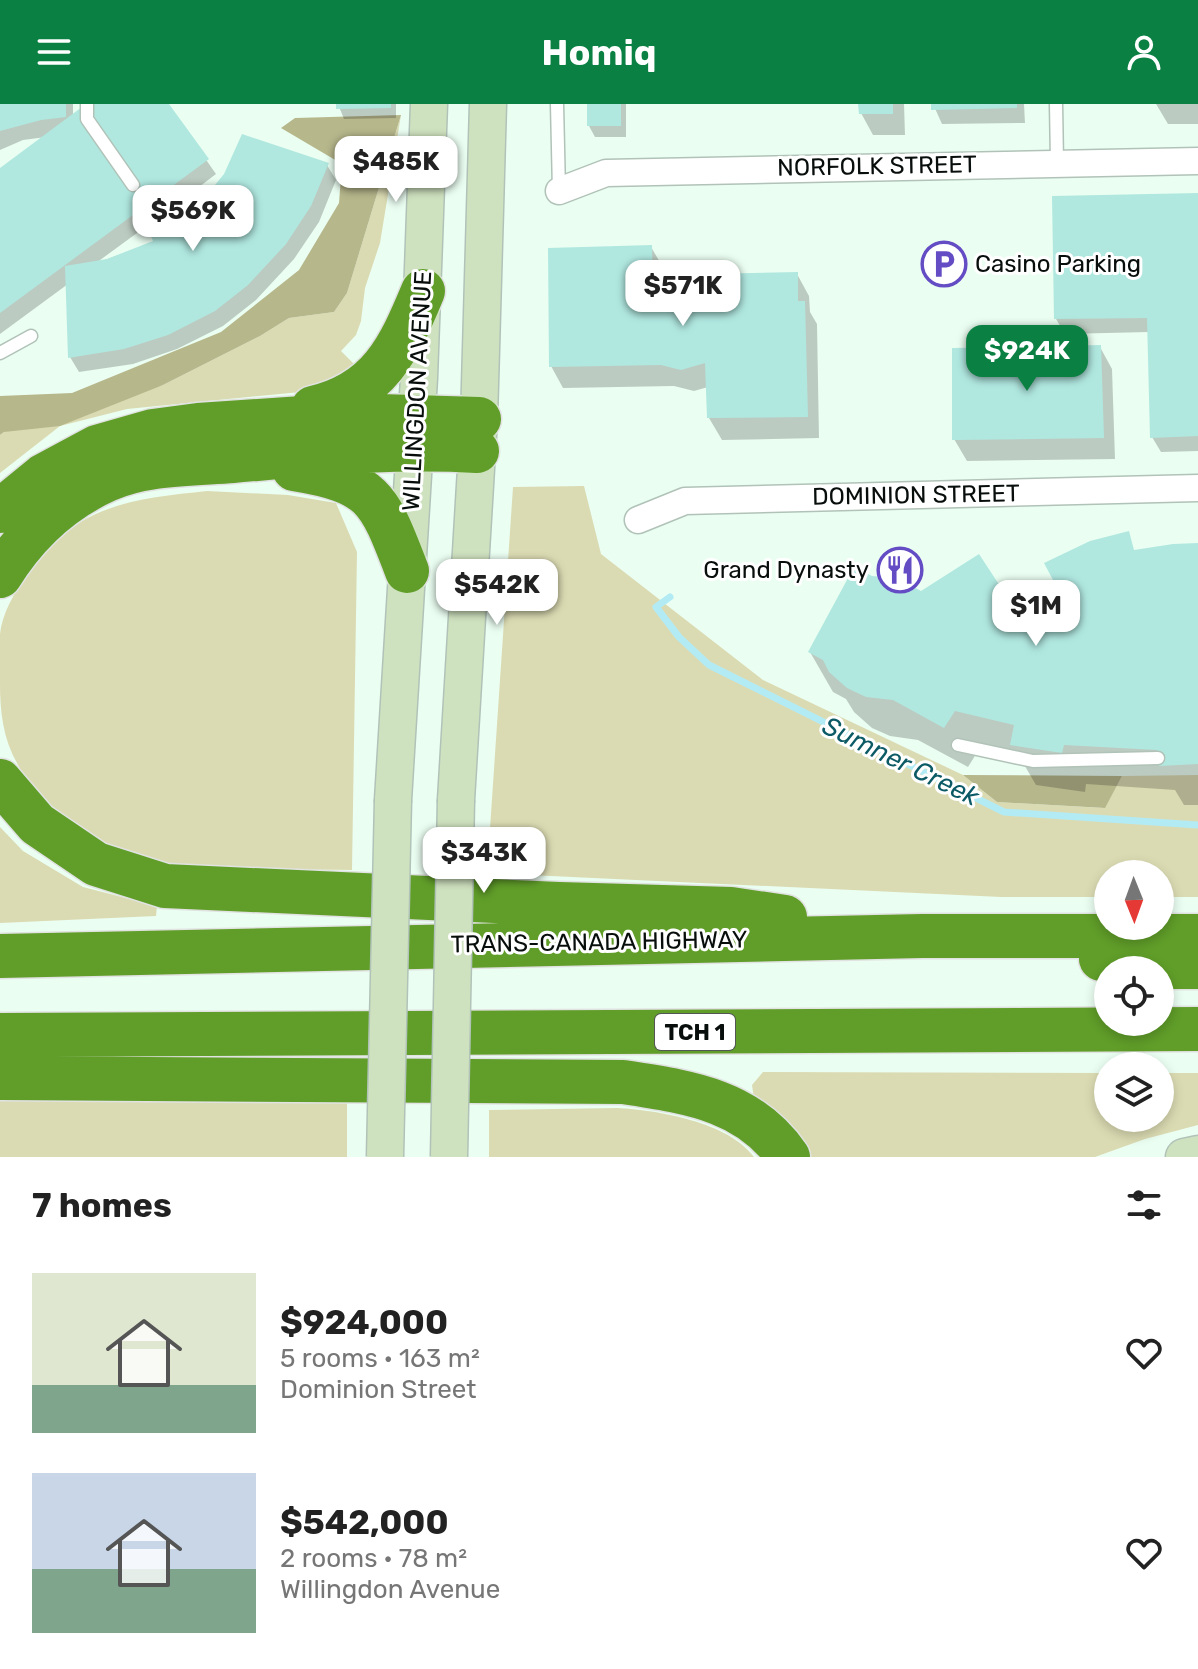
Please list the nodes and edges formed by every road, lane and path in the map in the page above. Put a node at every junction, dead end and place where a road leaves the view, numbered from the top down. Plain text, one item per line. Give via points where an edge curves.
1 (87, 104) edge
2 (429, 104) edge
3 (488, 104) edge
4 (557, 104) edge
5 (1056, 104) edge
6 (1198, 161) edge
7 (1057, 162) junction
8 (133, 185) dead end
9 (559, 191) joint
10 (423, 291) junction
11 (31, 336) dead end
12 (0, 353) edge
13 (416, 432) junction
14 (478, 435) junction
15 (250, 440) junction
16 (1198, 488) edge
17 (0, 511) edge
18 (638, 520) dead end
19 (407, 571) junction
20 (0, 576) edge
21 (958, 745) dead end
22 (1158, 758) dead end
23 (0, 781) edge
24 (922, 936) junction
25 (999, 936) junction
26 (1198, 936) edge
27 (0, 956) edge
28 (1198, 967) edge
29 (1187, 1027) edge
30 (0, 1035) edge
31 (0, 1078) edge
32 (1198, 1154) edge
33 (385, 1157) edge
34 (449, 1157) edge
35 (788, 1157) edge
36 (1184, 1157) edge

1 - 8 lane via 87,119
2 - 10 main road, WILLINGDON AVENUE
3 - 14 main road
4 - 9 lane
5 - 7 lane
6 - 7 street, NORFOLK STREET
7 - 9 street, NORFOLK STREET via 606,173
10 - 13 main road, WILLINGDON AVENUE
10 - 15 highway via 392,358 355,393
11 - 12 lane
13 - 14 highway
13 - 15 highway via 346,415
13 - 19 main road, WILLINGDON AVENUE
14 - 34 main road, bridge via 456,800
15 - 17 highway via 153,431 97,447 43,476
15 - 19 highway via 354,483 370,496 389,523
15 - 20 highway via 108,479 56,509 19,546
16 - 18 street, DOMINION STREET via 685,501
19 - 33 main road, WILLINGDON AVENUE, bridge via 393,800
21 - 22 lane via 1033,761
23 - 24 highway via 37,824 96,864 165,886 731,909
24 - 25 highway, TRANS-CANADA HIGHWAY
24 - 27 highway, TRANS-CANADA HIGHWAY
25 - 26 highway, TRANS-CANADA HIGHWAY
25 - 28 highway via 1075,956
29 - 30 highway, TCH 1
31 - 35 highway via 623,1082 691,1092 740,1112
32 - 36 main road

